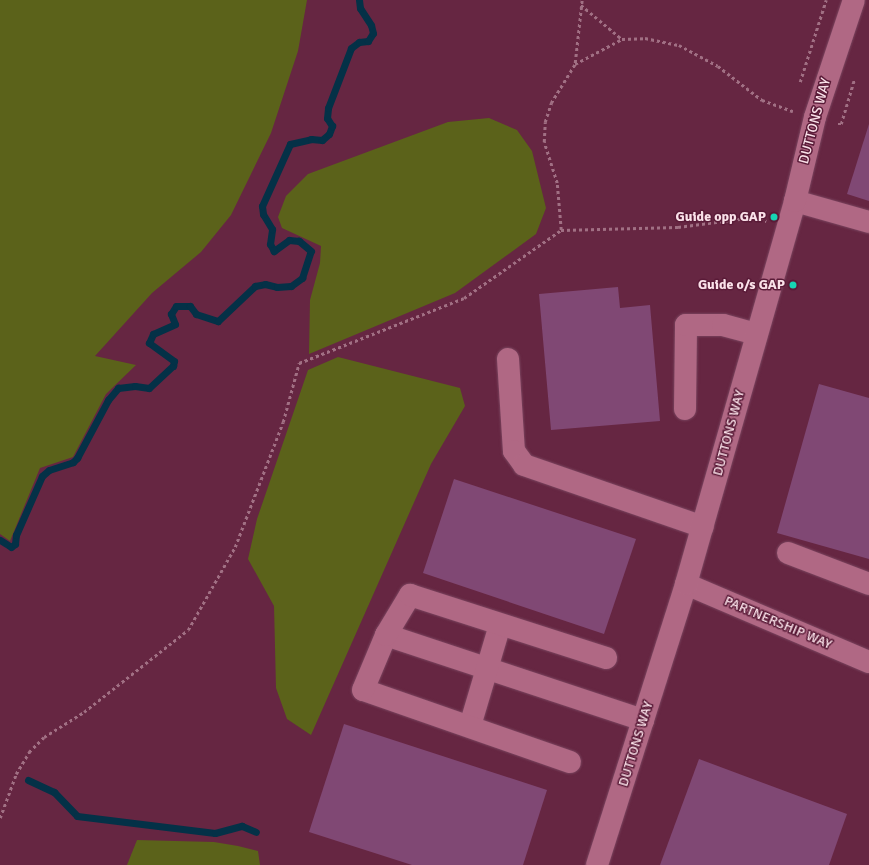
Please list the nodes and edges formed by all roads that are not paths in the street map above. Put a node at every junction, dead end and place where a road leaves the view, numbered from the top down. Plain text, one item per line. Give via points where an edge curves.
1 (854, 0) edge
2 (795, 201) junction
3 (869, 222) edge
4 (756, 334) junction
5 (508, 360) dead end
6 (685, 409) dead end
7 (703, 527) junction
8 (788, 553) dead end
9 (686, 584) junction
10 (869, 584) edge
11 (500, 625) junction
12 (386, 635) junction
13 (606, 658) dead end
14 (869, 662) edge
15 (486, 668) junction
16 (643, 720) junction
17 (470, 726) junction
18 (570, 762) dead end
19 (597, 865) edge

1 - 2 street, DUTTONS WAY via 815,117
2 - 3 street
2 - 4 street, DUTTONS WAY
4 - 6 street via 723,325 686,325
4 - 7 street, DUTTONS WAY
5 - 7 street via 514,451 524,465
7 - 9 street, DUTTONS WAY
8 - 10 street
9 - 14 street, PARTNERSHIP WAY
9 - 16 street, DUTTONS WAY
11 - 12 street via 410,595
11 - 13 street
11 - 15 street
12 - 15 street
12 - 17 street via 363,690
15 - 16 street
15 - 17 street
16 - 19 street, DUTTONS WAY
17 - 18 street

